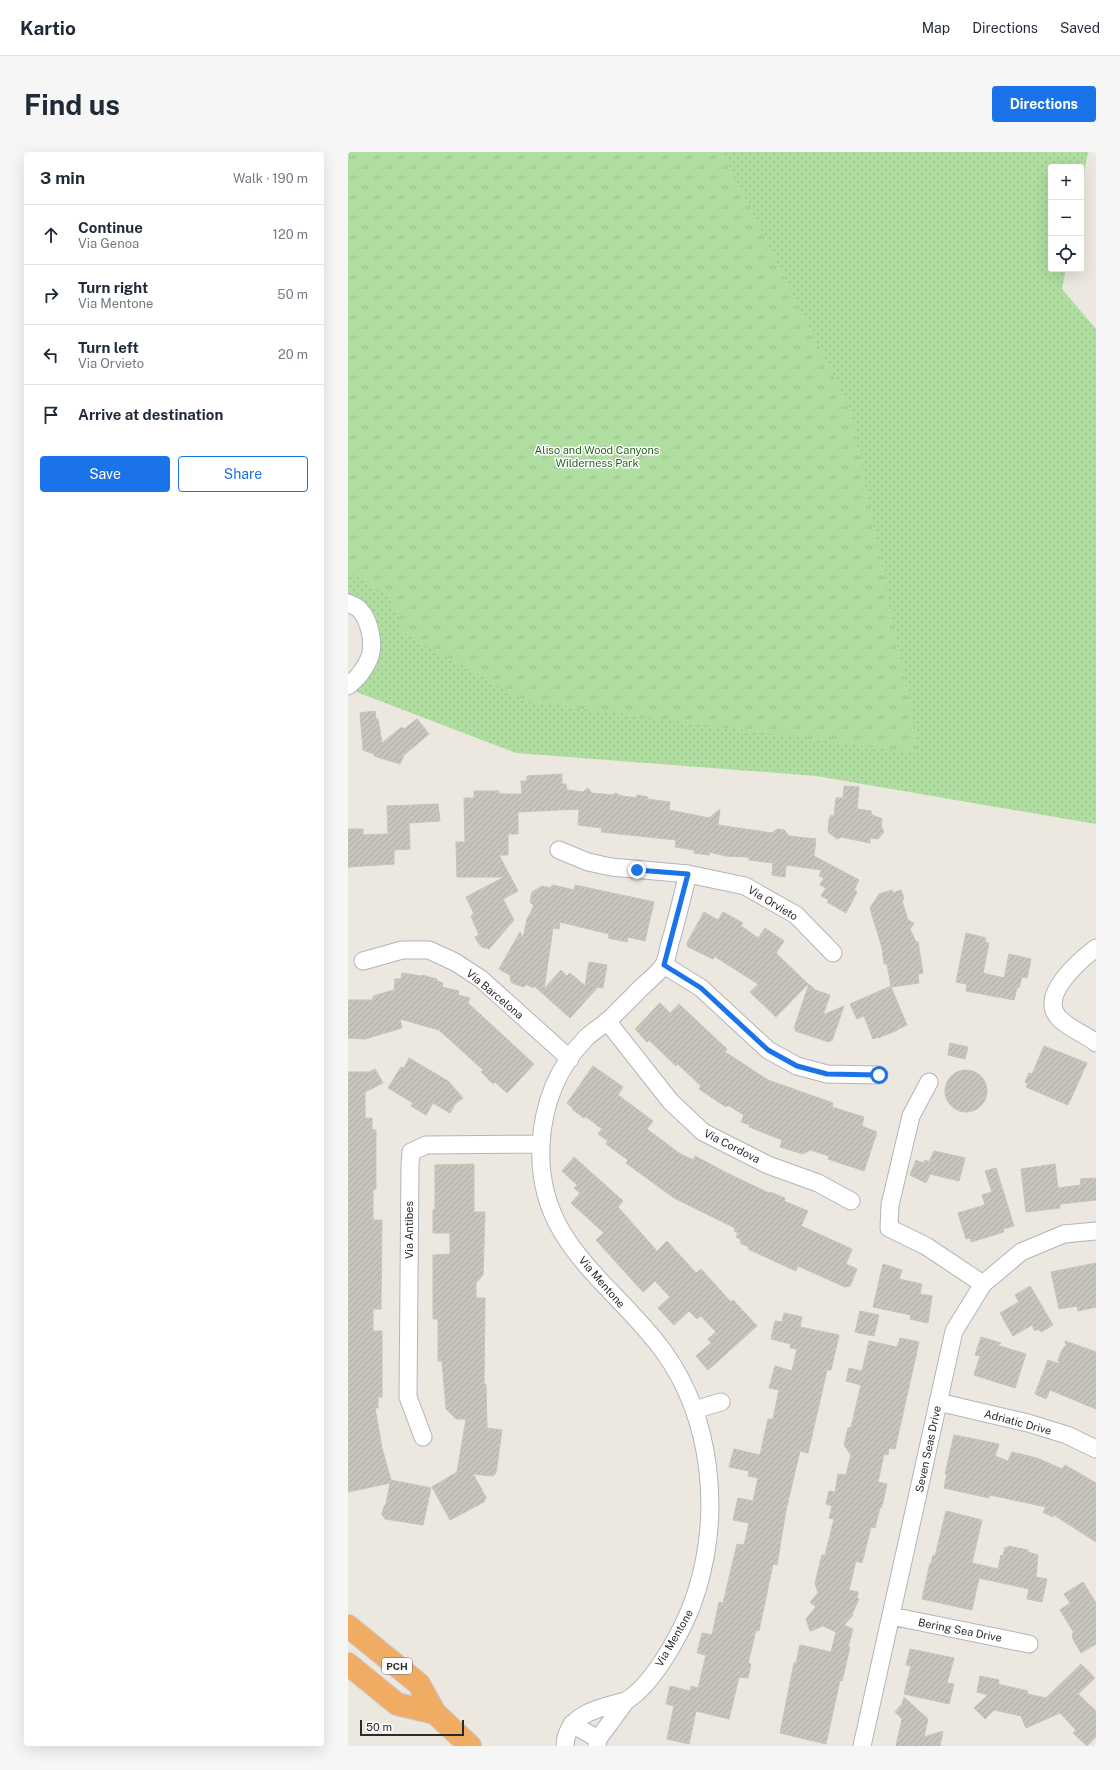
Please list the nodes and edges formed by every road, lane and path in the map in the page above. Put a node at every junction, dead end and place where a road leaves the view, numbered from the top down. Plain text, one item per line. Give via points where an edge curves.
1 (348, 603) edge
2 (348, 686) edge
3 (559, 850) dead end
4 (688, 874) junction
5 (1096, 948) edge
6 (833, 954) dead end
7 (363, 961) dead end
8 (664, 965) junction
9 (607, 1021) junction
10 (1096, 1043) edge
11 (570, 1059) junction
12 (879, 1075) dead end
13 (929, 1082) dead end
14 (541, 1144) junction
15 (851, 1201) dead end
16 (1096, 1231) edge
17 (983, 1284) junction
18 (722, 1402) dead end
19 (938, 1402) junction
20 (694, 1410) junction
21 (423, 1437) dead end
22 (1096, 1450) edge
23 (891, 1616) junction
24 (348, 1626) edge
25 (1029, 1644) dead end
26 (348, 1664) edge
27 (626, 1701) junction
28 (435, 1713) junction
29 (572, 1724) junction
30 (598, 1743) edge
31 (470, 1746) edge
32 (565, 1746) edge
33 (862, 1746) edge

1 - 2 street via 358,608 366,619 371,640 370,658 362,673
3 - 4 street, Via Orvieto via 588,862 611,867
4 - 6 street, Via Orvieto via 745,886 796,915
4 - 8 street
5 - 10 street via 1059,986 1052,1005 1061,1020
7 - 11 street, Via Barcelona via 402,950 429,950 455,962 481,979
8 - 9 street, Via Mentone
8 - 12 street via 701,988 768,1050 797,1066 827,1074
9 - 11 street, Via Mentone via 587,1037
9 - 15 street, Via Cordova via 671,1102 703,1132 768,1165 818,1183
11 - 14 street, Via Mentone via 553,1085 544,1113
13 - 17 street via 909,1123 890,1205 889,1228 926,1246
14 - 20 street, Via Mentone via 540,1168 543,1191 564,1237 665,1353 681,1380
14 - 21 street, Via Antibes via 426,1146 411,1152 408,1397
16 - 17 street, Seven Seas Drive via 1064,1234 1021,1252
17 - 19 street, Seven Seas Drive via 954,1331
18 - 20 street
19 - 22 street, Adriatic Drive via 1028,1423 1067,1435
19 - 23 street, Seven Seas Drive
20 - 27 street, Via Mentone via 705,1445 709,1500 706,1555 700,1582 692,1609 664,1660 636,1694
23 - 25 street, Bering Sea Drive
23 - 33 street, Seven Seas Drive
24 - 28 highway, PCH via 419,1684
26 - 28 highway, PCH via 397,1704
27 - 29 street, Via Mentone via 590,1710
27 - 30 street, Via Mentone
28 - 31 highway, PCH
29 - 30 street, Via Mentone
29 - 32 street via 567,1732

